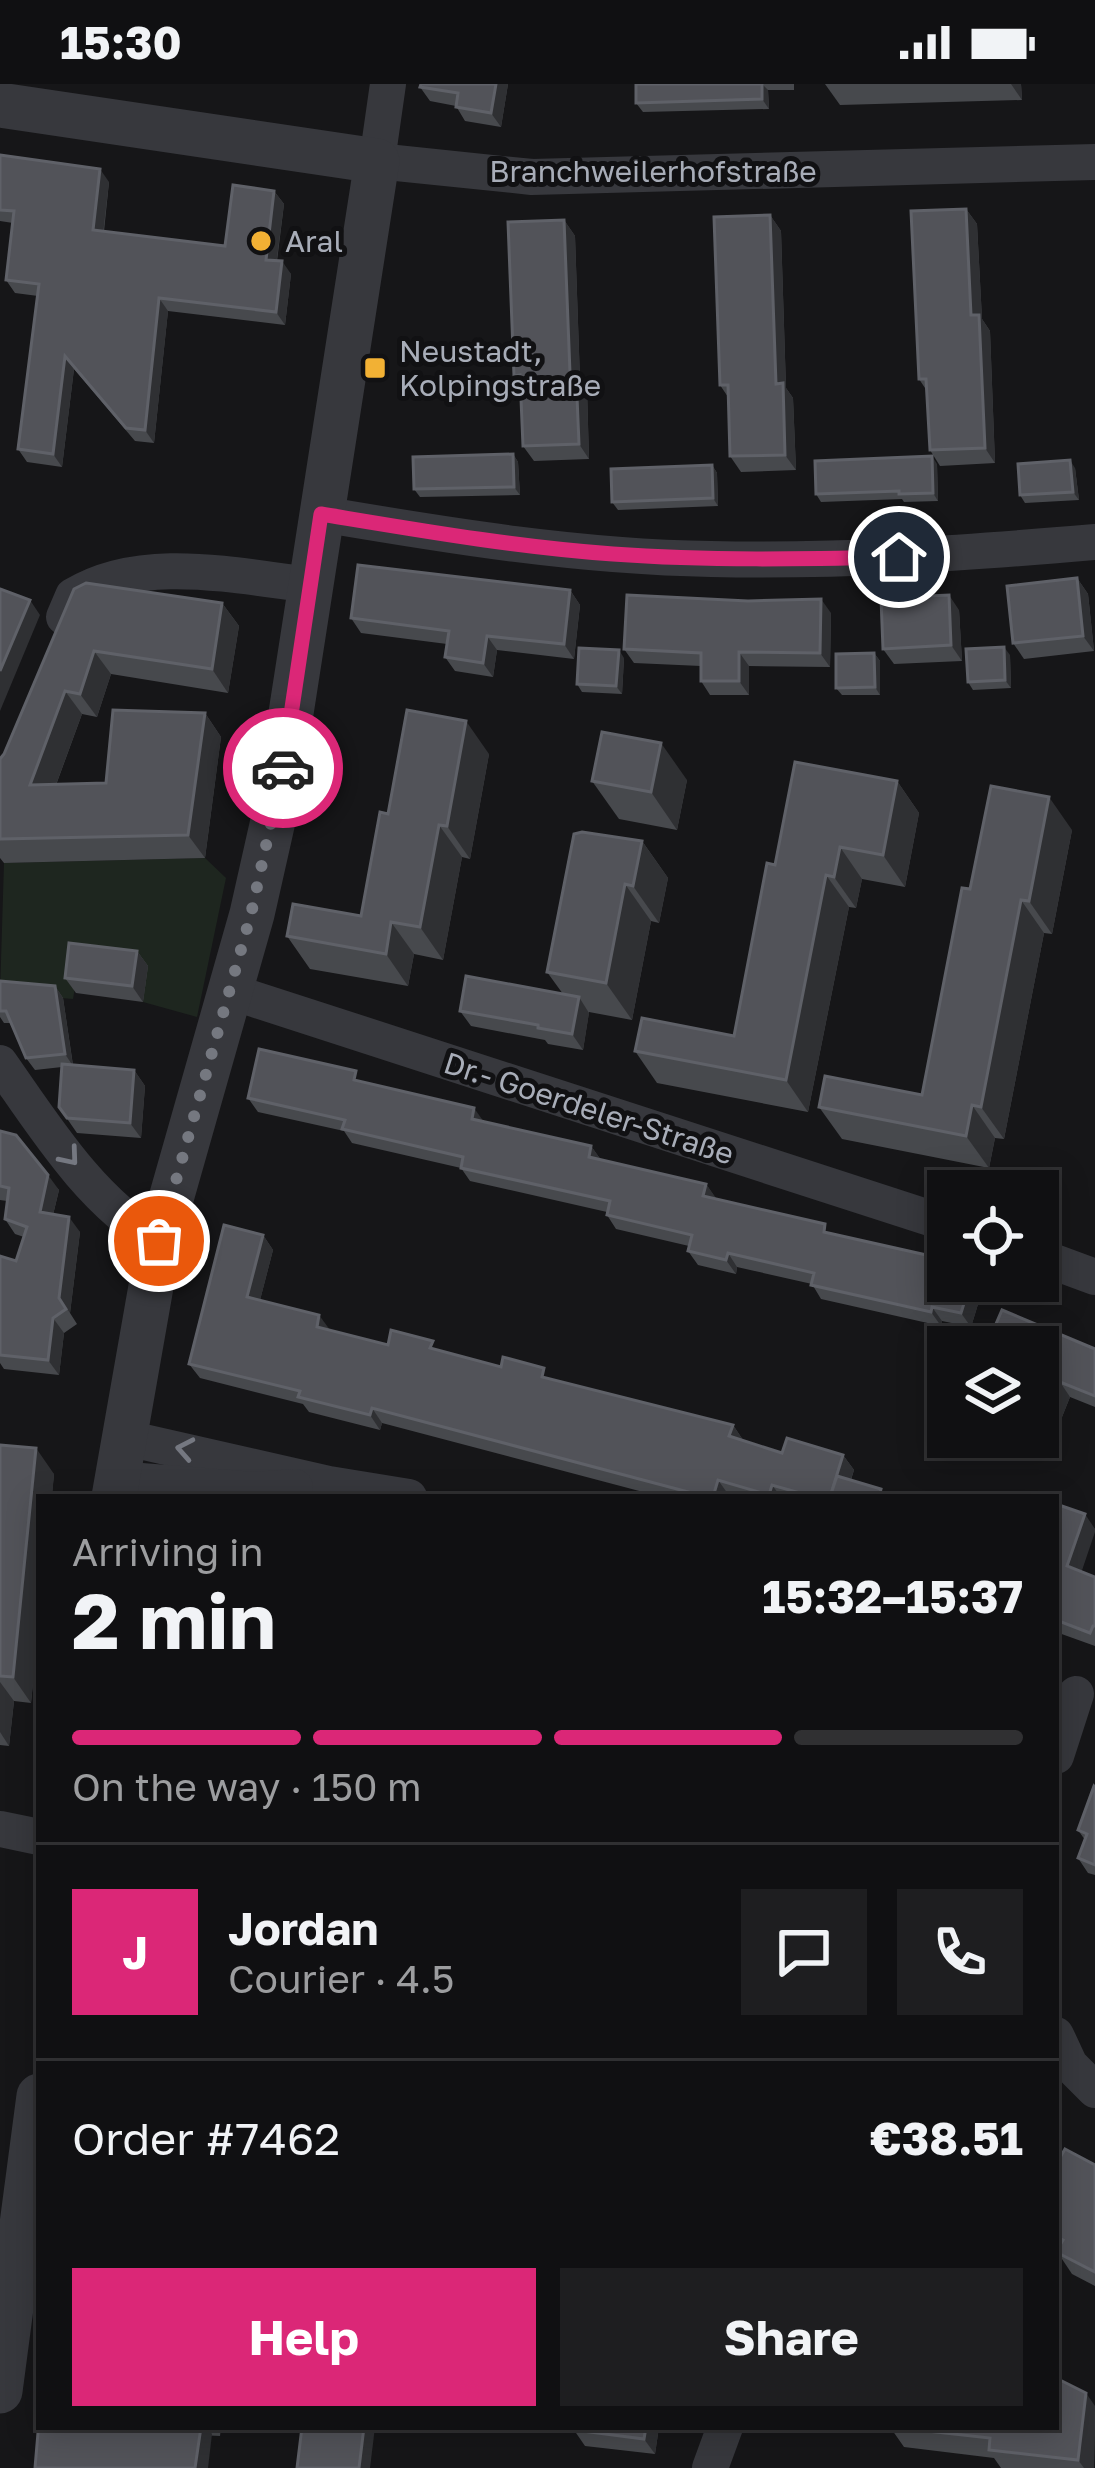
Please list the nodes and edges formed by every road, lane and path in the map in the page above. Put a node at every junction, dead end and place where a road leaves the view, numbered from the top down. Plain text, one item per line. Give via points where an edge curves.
1 (388, 84) edge
2 (0, 105) edge
3 (377, 161) junction
4 (1095, 162) edge
5 (321, 514) junction
6 (1095, 542) edge
7 (311, 585) junction
8 (55, 640) edge
9 (229, 991) junction
10 (0, 1064) edge
11 (927, 1217) edge
12 (159, 1241) junction
13 (1059, 1264) edge
14 (1095, 1277) edge
15 (117, 1471) edge
16 (391, 1494) edge
17 (1076, 1694) edge
18 (1059, 1747) edge
19 (0, 1829) edge
20 (36, 1837) edge
21 (36, 2115) edge
22 (6, 2302) edge
23 (0, 2391) edge
24 (724, 2430) edge
25 (710, 2468) edge

1 - 3 street
2 - 3 street, Branchweilerhofstraße
3 - 4 street, Branchweilerhofstraße via 532,177
3 - 5 street
5 - 6 street via 465,538 708,559 899,557
5 - 7 street
7 - 8 street via 114,576 73,596
7 - 9 street via 277,802
9 - 11 street, Dr.- Goerdeler-Straße
9 - 12 street
10 -> 12 street via 114,1210
12 - 15 street
13 - 14 street
15 - 16 street via 254,1490 329,1484
17 - 18 street
19 - 20 street
21 - 22 street
22 - 23 street
24 - 25 street

